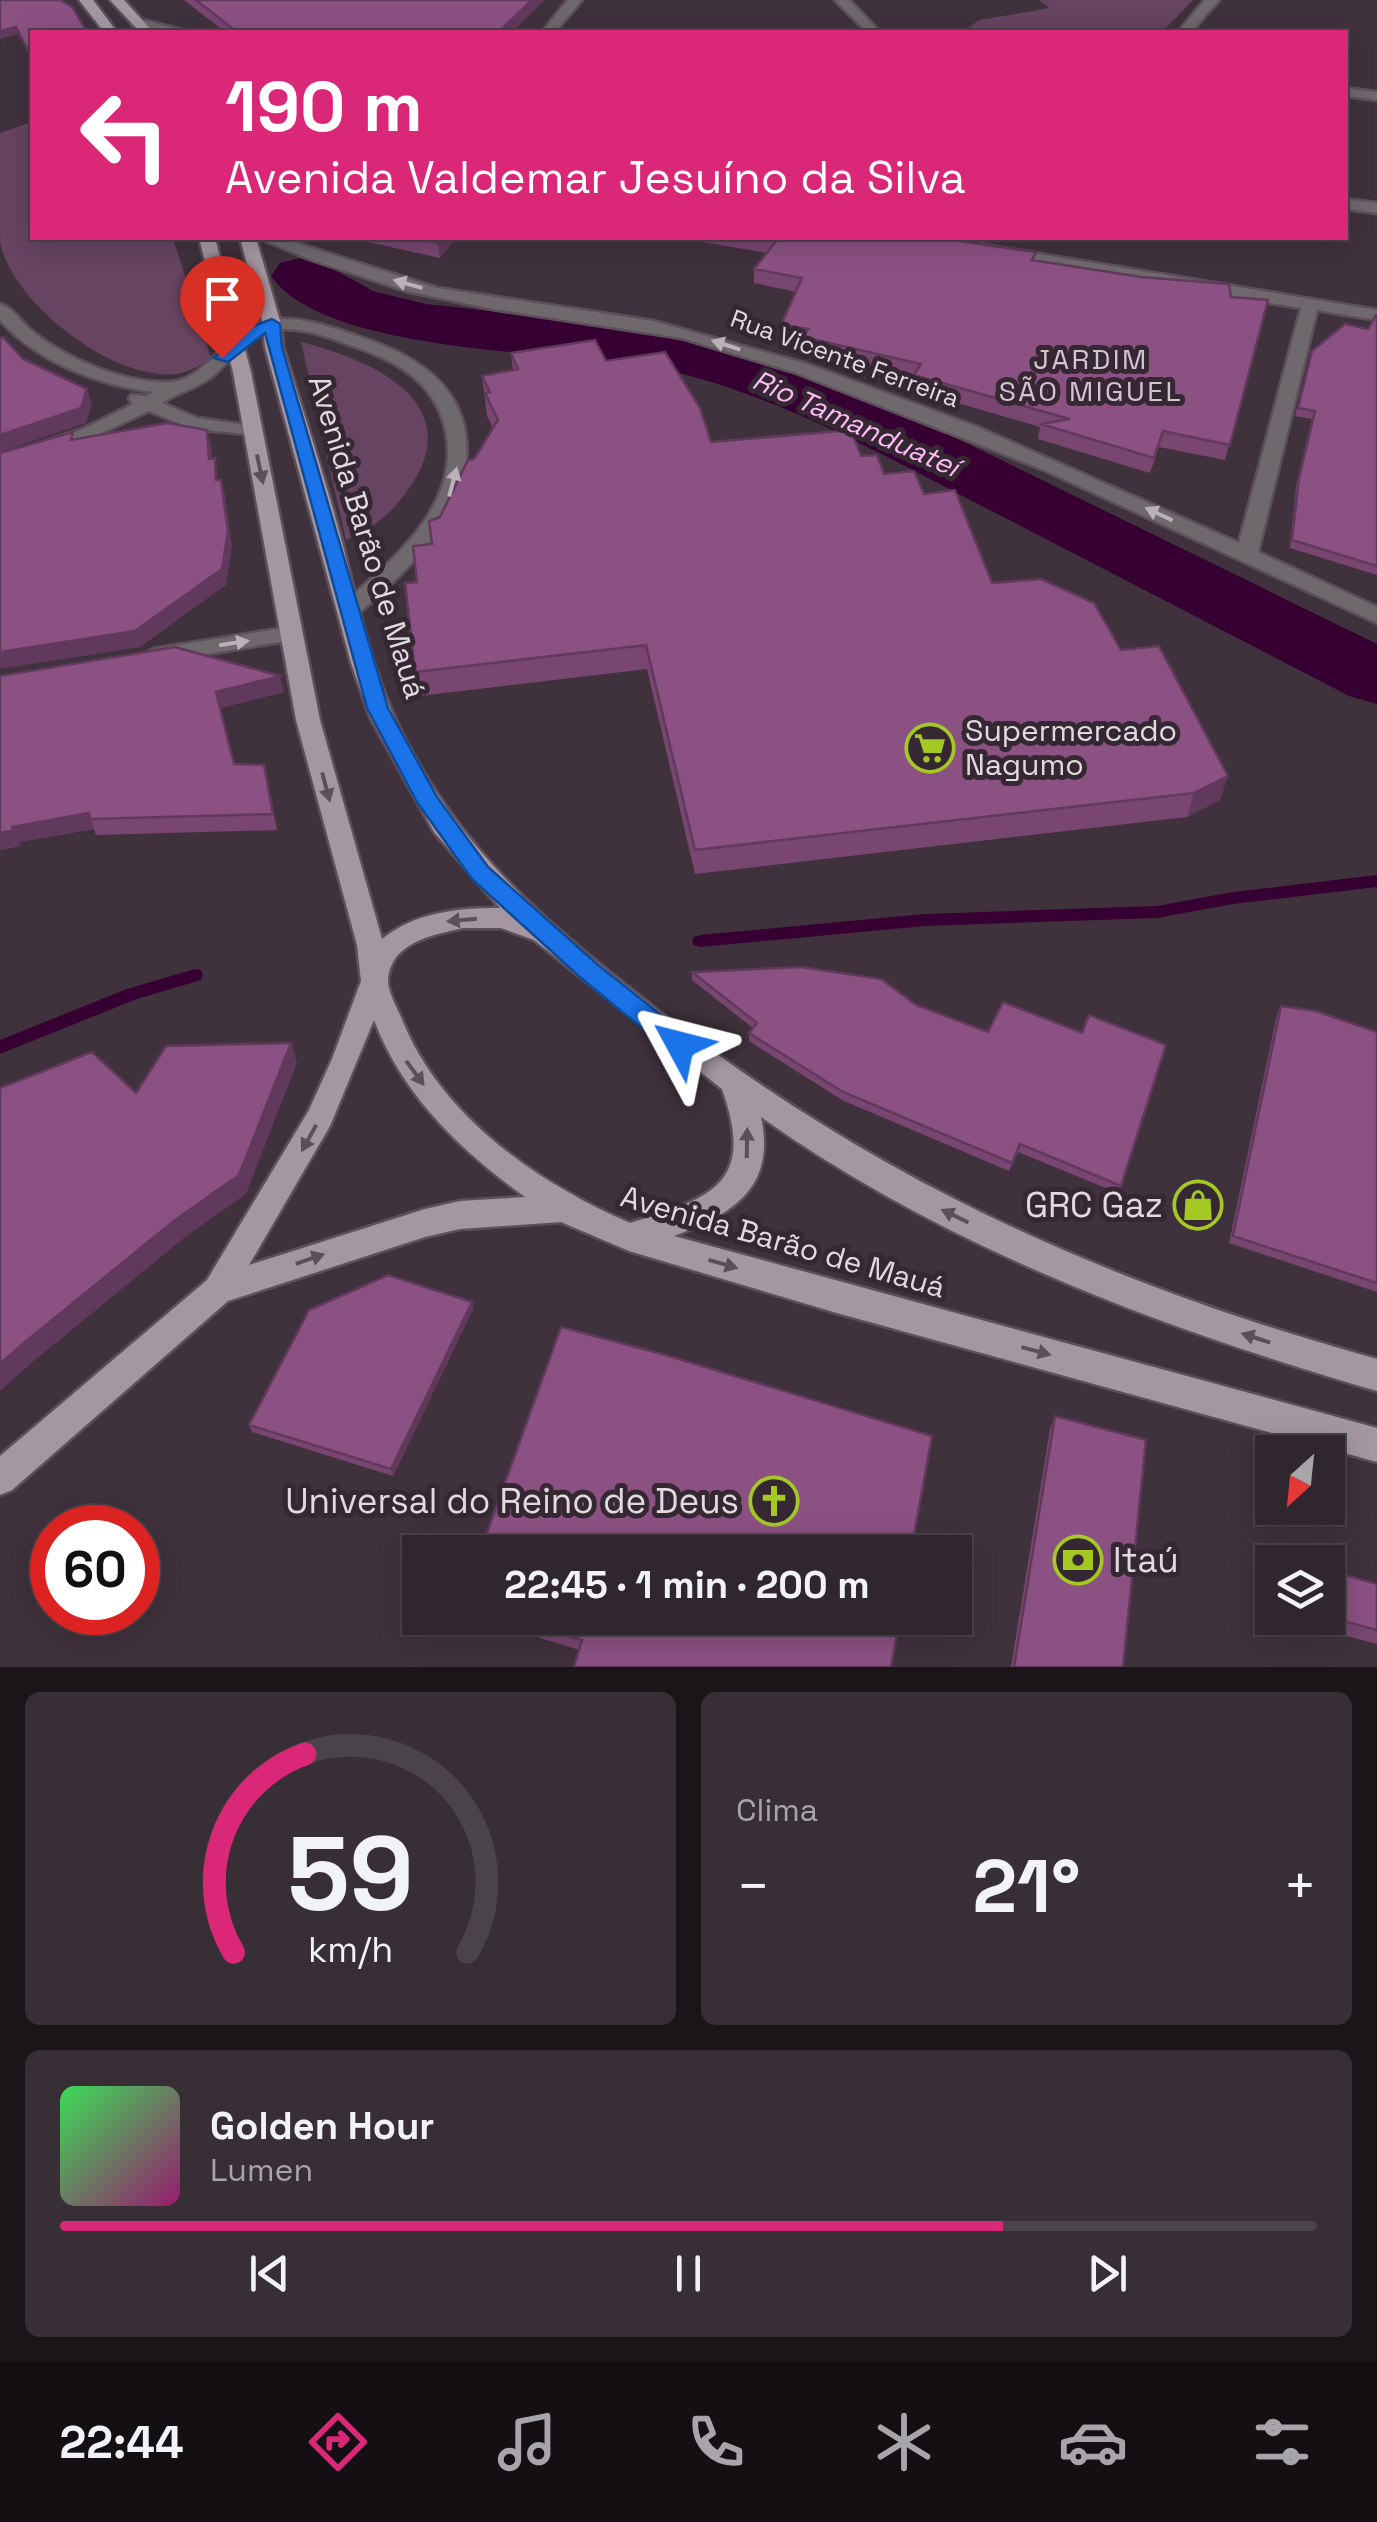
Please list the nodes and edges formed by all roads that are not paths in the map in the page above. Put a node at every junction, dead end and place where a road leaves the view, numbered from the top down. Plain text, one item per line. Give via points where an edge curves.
1 (86, 0) edge
2 (117, 0) edge
3 (575, 0) edge
4 (842, 0) edge
5 (1212, 0) edge
6 (143, 28) edge
7 (110, 30) edge
8 (550, 30) edge
9 (875, 30) edge
10 (1186, 30) edge
11 (1348, 92) edge
12 (1377, 96) edge
13 (1348, 204) edge
14 (1377, 208) edge
15 (208, 240) edge
16 (249, 240) edge
17 (273, 240) edge
18 (949, 240) edge
19 (1310, 304) junction
20 (0, 309) edge
21 (1377, 315) edge
22 (272, 324) junction
23 (234, 345) junction
24 (110, 378) junction
25 (172, 388) junction
26 (147, 405) junction
27 (251, 431) junction
28 (0, 462) edge
29 (1247, 555) junction
30 (349, 610) junction
31 (1377, 616) edge
32 (290, 634) junction
33 (135, 659) edge
34 (554, 941) junction
35 (374, 985) junction
36 (734, 1084) junction
37 (562, 1208) junction
38 (629, 1237) junction
39 (218, 1290) junction
40 (1377, 1375) edge
41 (1377, 1445) edge
42 (0, 1478) edge

1 - 7 main road
2 - 6 main road
3 - 8 street
4 - 9 street
5 - 10 street
11 - 12 street
13 - 14 street
15 - 23 main road, Avenida Barão de Mauá
16 - 22 main road, Avenida Barão de Mauá
29 -> 17 street, Rua Vicente Ferreira via 888,399 720,342 444,294
18 - 19 street
19 - 21 street
19 - 29 street
20 - 24 street via 41,345
22 - 23 street
22 - 30 main road, Avenida Barão de Mauá
30 -> 22 street via 427,534 452,493 461,446 444,397 421,372 352,340
23 - 25 street via 196,379
23 - 27 main road, Avenida Barão de Mauá
24 - 25 street
24 - 26 street
25 - 26 street
26 - 27 street via 210,428
26 - 28 street via 52,449
27 -> 32 main road, Avenida Barão de Mauá
29 - 31 street, Rua Vicente Ferreira
30 - 34 main road, Avenida Barão de Mauá via 378,708 428,802 480,873
33 -> 32 street
32 -> 35 main road, Avenida Barão de Mauá via 370,945
34 -> 35 main road via 504,918 430,923 386,950
34 - 36 main road, Avenida Barão de Mauá
35 -> 37 main road, Avenida Barão de Mauá via 400,1051 439,1105 486,1152
35 -> 39 main road via 320,1117
38 -> 36 main road via 712,1209 737,1188 747,1169 748,1114
40 -> 36 main road, Avenida Barão de Mauá via 1078,1278 878,1178
37 - 38 main road, Avenida Barão de Mauá
39 -> 37 main road via 425,1223
38 -> 41 main road, Avenida Barão de Mauá
39 - 42 main road

